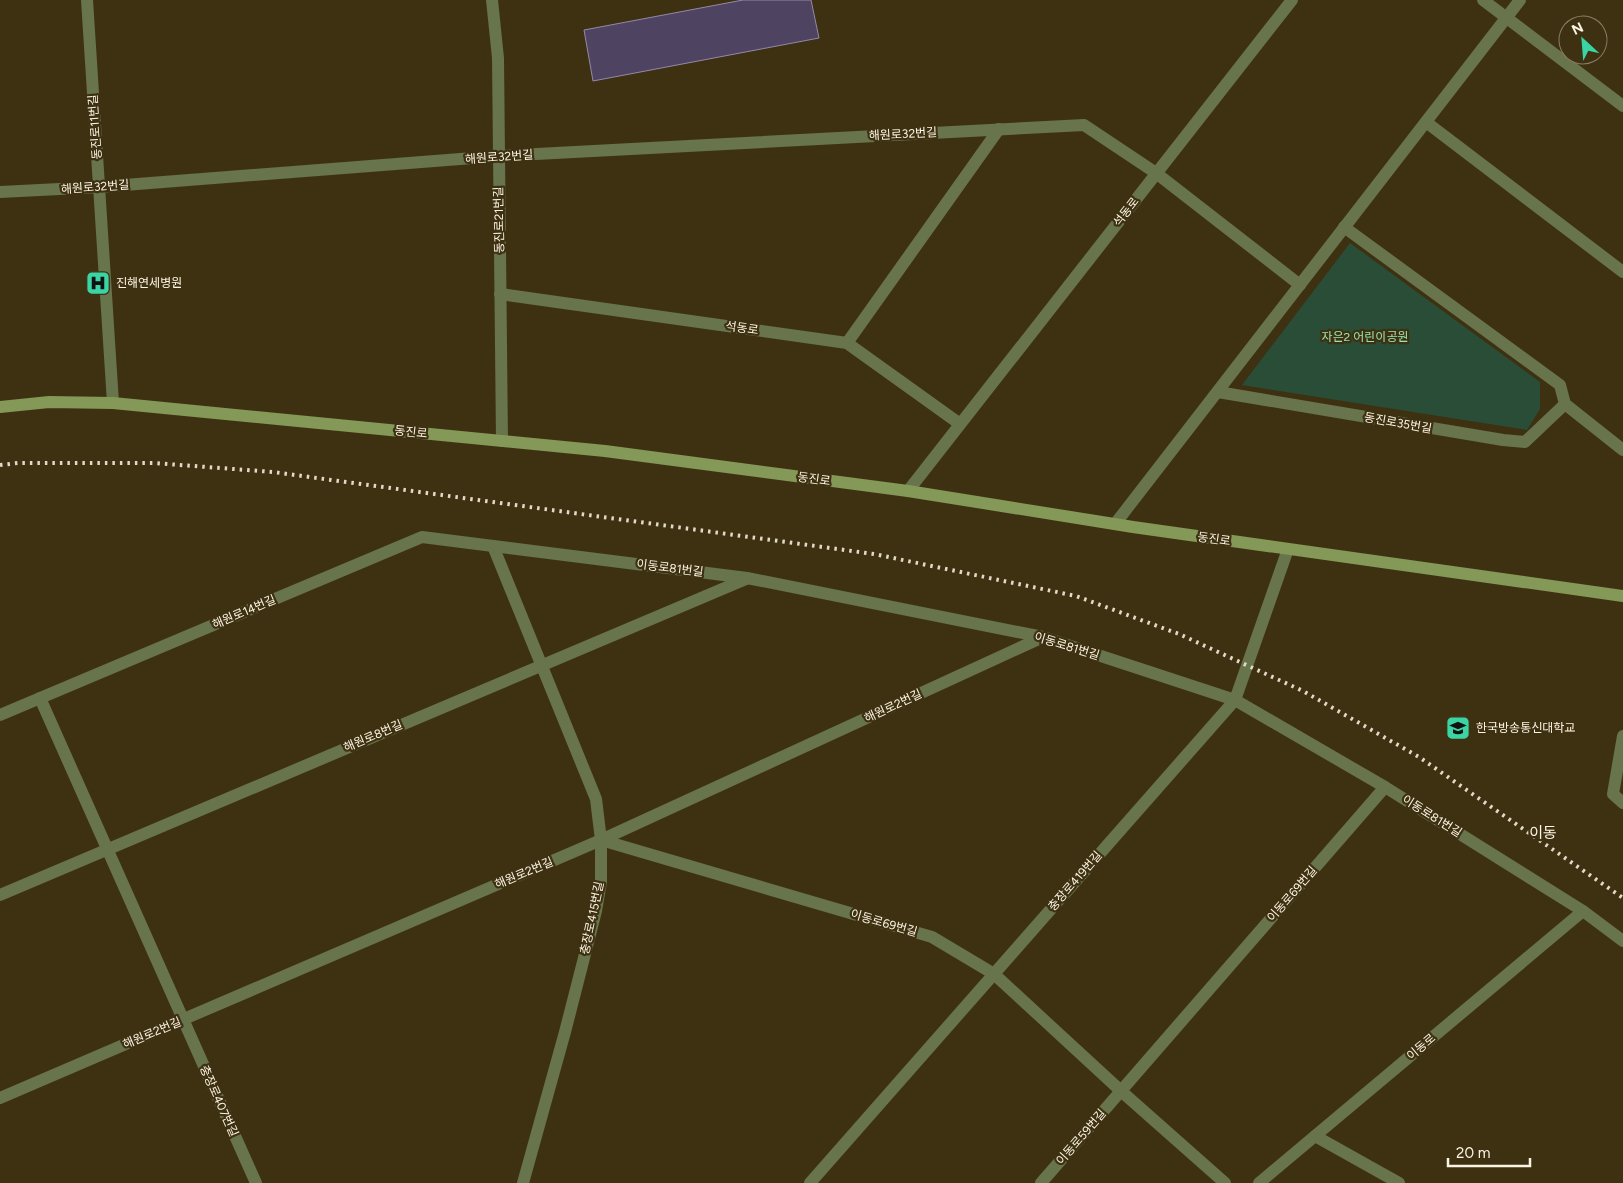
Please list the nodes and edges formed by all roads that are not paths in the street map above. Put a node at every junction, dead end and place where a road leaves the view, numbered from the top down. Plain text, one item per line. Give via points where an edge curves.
1 (87, 0) edge
2 (492, 0) edge
3 (1292, 0) edge
4 (1483, 0) edge
5 (1520, 0) edge
6 (1506, 18) junction
7 (1623, 106) edge
8 (1426, 122) junction
9 (999, 129) junction
10 (499, 156) junction
11 (1156, 174) junction
12 (99, 187) junction
13 (0, 192) edge
14 (1344, 227) junction
15 (1623, 272) edge
16 (1300, 285) junction
17 (500, 294) junction
18 (847, 343) junction
19 (1218, 392) junction
20 (112, 404) junction
21 (1565, 404) junction
22 (0, 407) edge
23 (960, 424) junction
24 (502, 441) junction
25 (1623, 450) edge
26 (908, 491) junction
27 (1115, 524) junction
28 (493, 546) junction
29 (1288, 549) junction
30 (747, 578) junction
31 (1623, 596) edge
32 (1043, 637) junction
33 (541, 665) junction
34 (40, 698) junction
35 (1234, 700) junction
36 (0, 715) edge
37 (1623, 736) edge
38 (1386, 787) junction
39 (1623, 803) edge
40 (601, 840) junction
41 (107, 849) junction
42 (0, 895) edge
43 (1583, 911) junction
44 (1623, 942) edge
45 (994, 974) junction
46 (183, 1020) junction
47 (1120, 1091) junction
48 (0, 1098) edge
49 (1315, 1136) junction
50 (256, 1183) edge
51 (523, 1183) edge
52 (810, 1183) edge
53 (1041, 1183) edge
54 (1225, 1183) edge
55 (1259, 1183) edge
56 (1399, 1183) edge

1 - 12 street, 동진로11번길
2 - 10 street, 동진로21번길 via 498,58
3 - 11 street, 석동로
4 - 6 street
5 - 6 street
6 - 7 street
6 - 8 street
8 - 14 street
8 - 15 street
9 - 10 street, 해원로32번길
9 - 11 street, 해원로32번길 via 1084,125
9 - 18 street
10 - 12 street, 해원로32번길
10 - 17 street, 동진로21번길
11 - 16 street, 해원로32번길
11 - 23 street, 석동로
12 - 13 street, 해원로32번길
12 - 20 street, 동진로11번길
14 - 16 street
14 - 21 street via 1560,385
16 - 19 street
17 - 18 street, 석동로
17 - 24 street, 동진로21번길
18 - 23 street, 석동로
19 - 21 street, 동진로35번길 via 1525,442
19 - 27 street
20 - 22 main road, 동진로 via 49,402
20 - 24 main road, 동진로
21 - 25 street
23 - 26 street, 석동로
24 - 26 main road, 동진로 via 605,451
26 - 27 main road, 동진로
27 - 29 main road, 동진로
28 - 30 street, 이동로81번길
28 - 33 street, 충장로415번길
28 - 34 street, 해원로14번길 via 422,537
29 - 31 main road, 동진로
29 - 35 street, 충장로419번길
30 - 32 street, 이동로81번길
30 - 33 street, 해원로8번길
32 - 35 street, 이동로81번길
32 - 40 street, 해원로2번길
33 - 40 street, 충장로415번길 via 596,799
33 - 41 street, 해원로8번길
34 - 36 street, 해원로14번길
34 - 41 street, 충장로407번길
35 - 38 street, 이동로81번길
35 - 45 street, 충장로419번길
37 - 39 street via 1612,794
38 - 43 street, 이동로81번길
38 - 47 street, 이동로69번길
40 - 45 street, 이동로69번길 via 932,937
40 - 46 street, 해원로2번길
40 - 51 street, 충장로415번길 via 601,882 596,911
41 - 42 street, 해원로8번길
41 - 46 street, 충장로407번길
43 - 44 street, 이동로81번길
43 - 49 street, 이동로
45 - 47 street, 이동로69번길
45 - 52 street, 충장로419번길
46 - 48 street, 해원로2번길
46 - 50 street, 충장로407번길
47 - 53 street, 이동로59번길
47 - 54 street, 이동로69번길
49 - 55 street, 이동로
49 - 56 street

